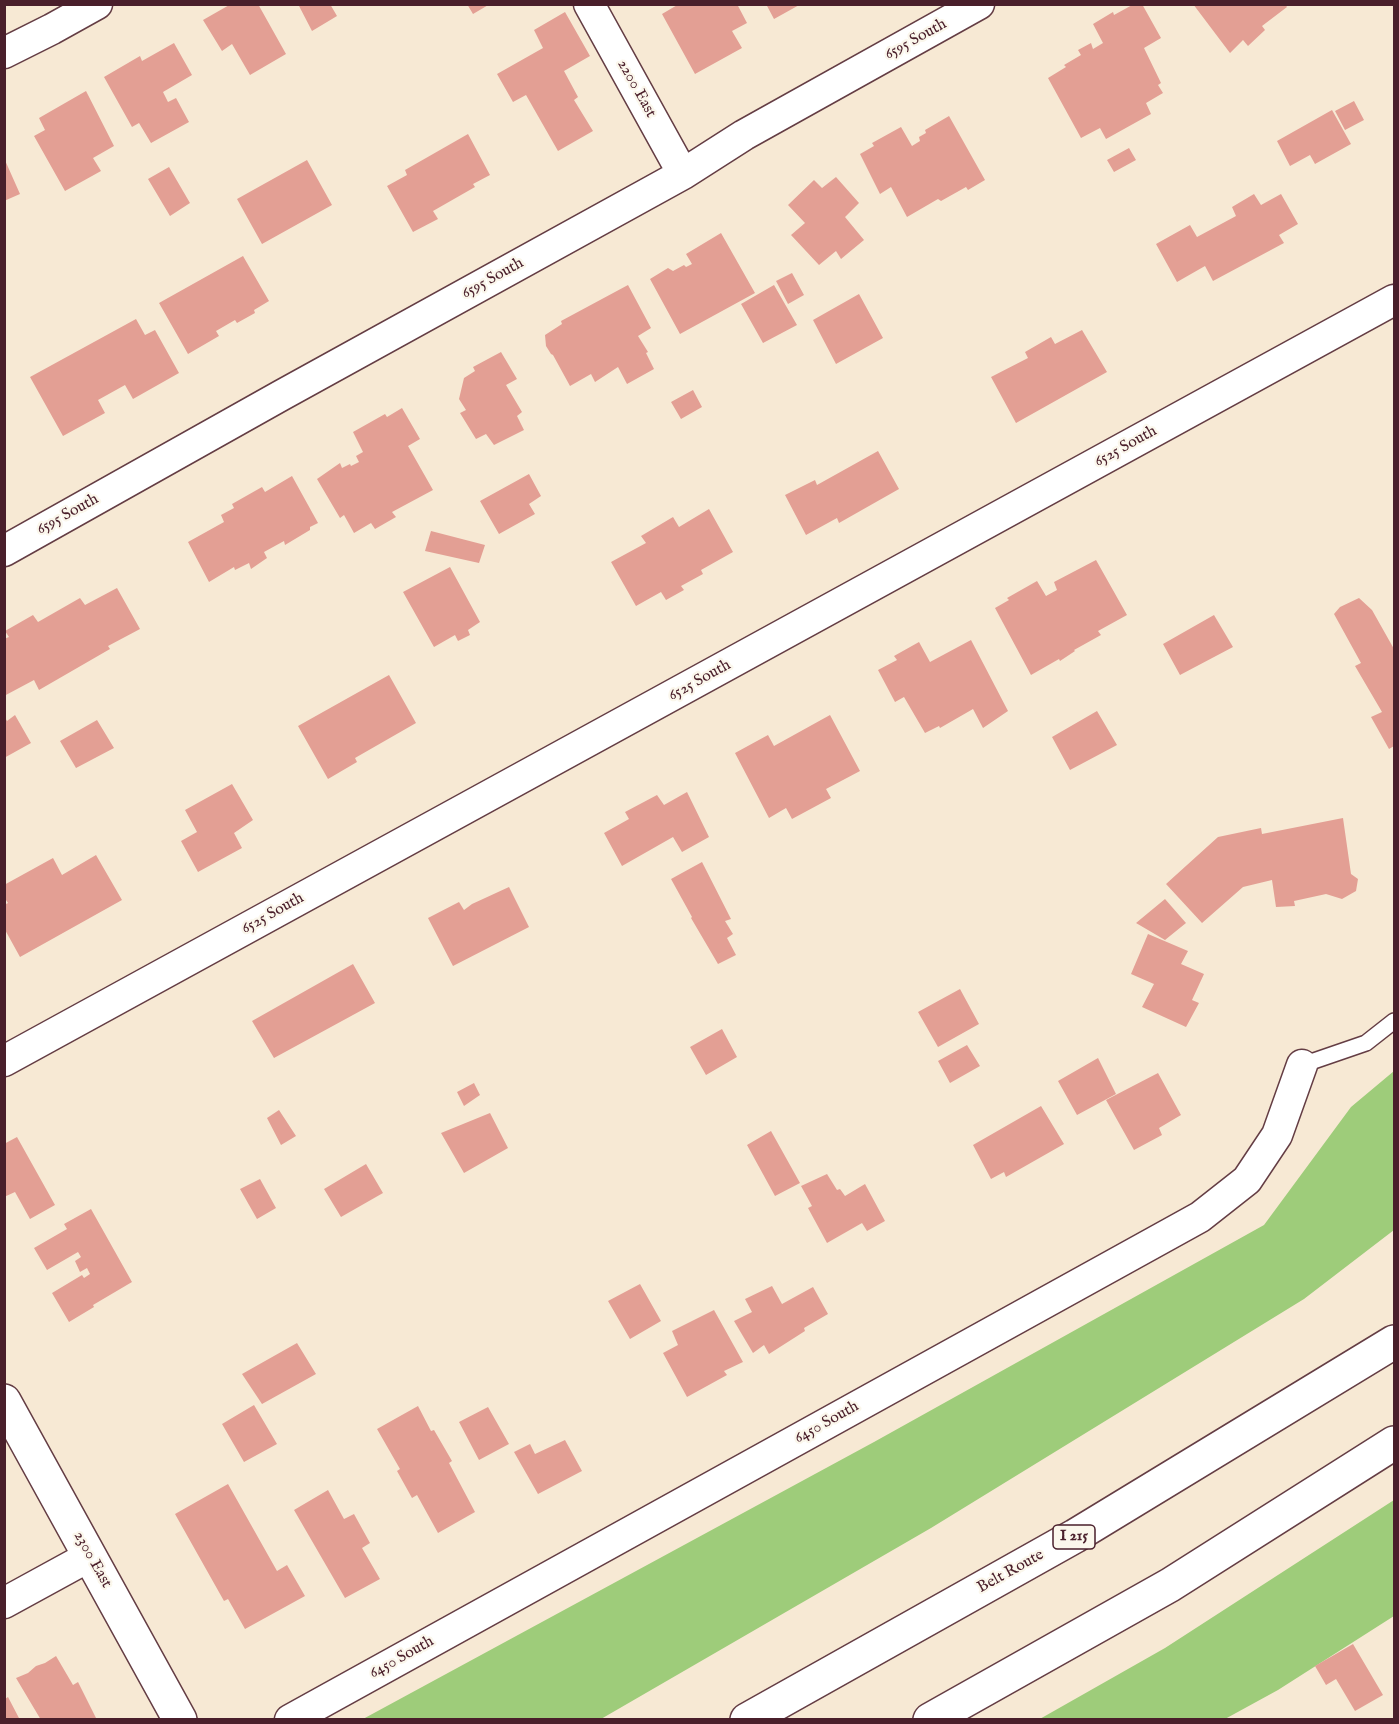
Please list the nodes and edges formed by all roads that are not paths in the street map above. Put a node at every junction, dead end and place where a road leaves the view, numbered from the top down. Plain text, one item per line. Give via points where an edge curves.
1 (96, 4) edge
2 (589, 4) edge
3 (980, 4) edge
4 (4, 53) edge
5 (683, 174) junction
6 (1395, 300) edge
7 (4, 551) edge
8 (1395, 1021) edge
9 (4, 1061) edge
10 (1302, 1065) joint
11 (1395, 1342) edge
12 (4, 1401) edge
13 (1395, 1443) edge
14 (90, 1556) junction
15 (4, 1603) edge
16 (180, 1719) edge
17 (290, 1719) edge
18 (747, 1719) edge
19 (930, 1719) edge

1 - 4 street
2 - 5 street, 2200 East
3 - 5 street, 6595 South via 744,135
5 - 7 street, 6595 South
6 - 9 street, 6525 South
8 - 10 lane via 1366,1043
10 - 17 street, 6450 South via 1277,1135 1247,1180 1200,1217
11 - 18 main road, Belt Route / I 215 via 1076,1536
12 - 14 main road, 2300 East
13 - 19 main road via 1170,1585
14 - 15 street
14 - 16 main road, 2300 East

